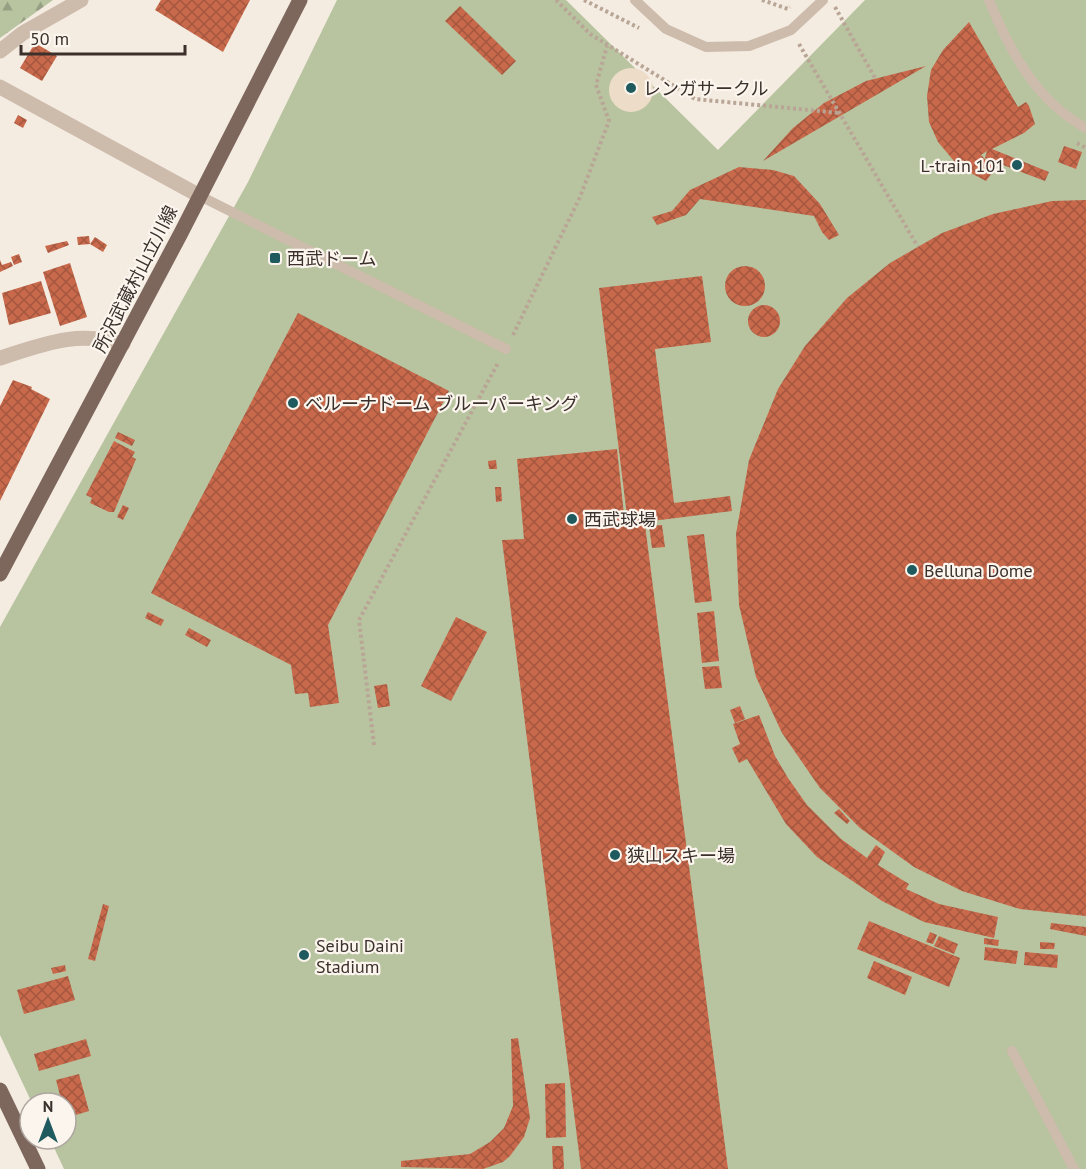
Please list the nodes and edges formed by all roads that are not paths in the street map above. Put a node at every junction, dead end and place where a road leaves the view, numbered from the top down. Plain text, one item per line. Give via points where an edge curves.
1 (81, 0) edge
2 (300, 0) edge
3 (635, 0) edge
4 (989, 0) edge
5 (826, 1) edge
6 (0, 51) edge
7 (0, 87) edge
8 (1086, 128) edge
9 (200, 196) junction
10 (123, 344) junction
11 (506, 349) road end
12 (0, 358) edge
13 (0, 574) edge
14 (1012, 1051) dead end
15 (0, 1090) edge
16 (38, 1169) edge
17 (1074, 1169) edge

1 - 6 street
2 - 9 main road, 所沢武蔵村山立川線
3 - 5 lane via 666,28 706,47 749,46 791,30
4 - 8 lane via 1036,88
7 - 9 street
9 - 10 main road, 所沢武蔵村山立川線
9 - 11 lane
10 - 12 street via 79,337
10 - 13 main road, 所沢武蔵村山立川線
14 - 17 lane
15 - 16 main road

